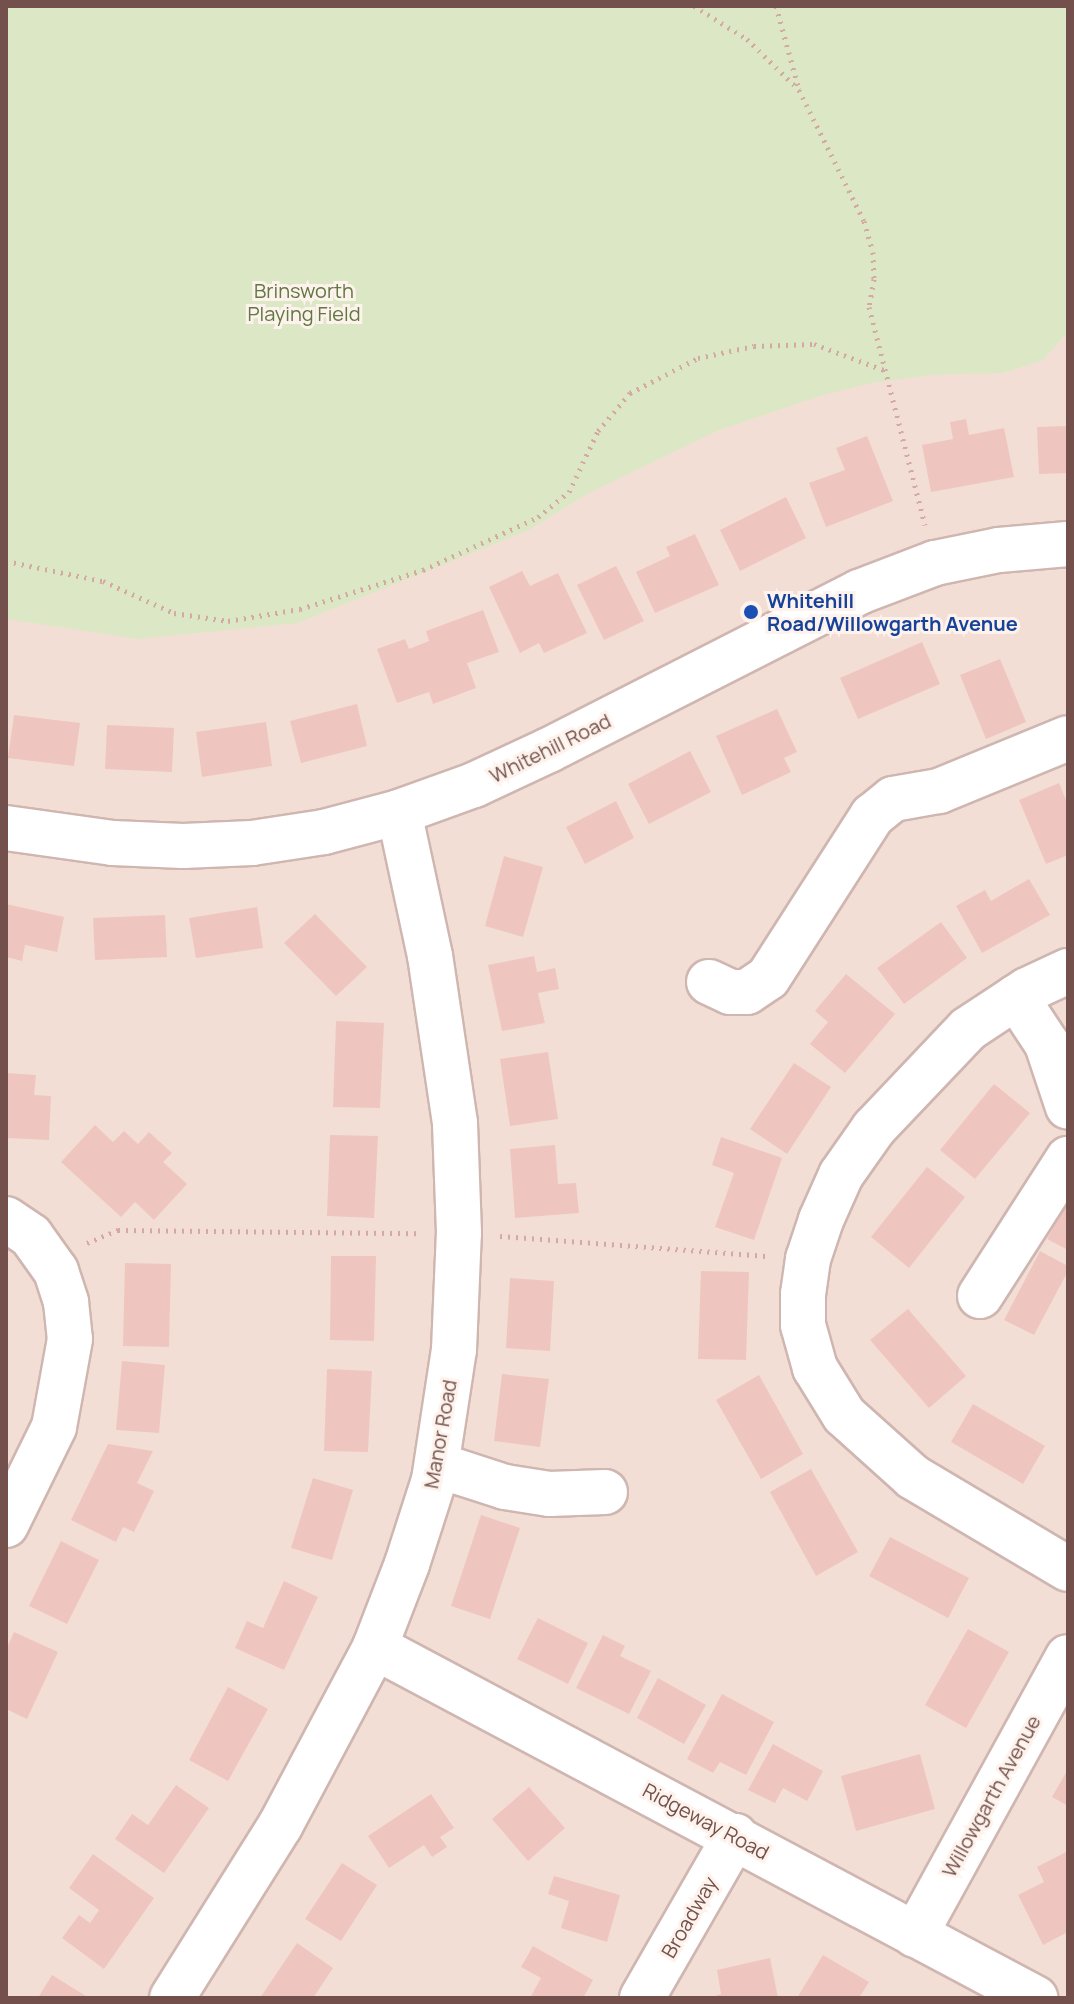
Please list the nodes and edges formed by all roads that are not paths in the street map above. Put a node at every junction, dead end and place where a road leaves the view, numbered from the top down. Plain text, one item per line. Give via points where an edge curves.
1 (1068, 544) edge
2 (1068, 738) edge
3 (399, 812) junction
4 (6, 828) edge
5 (1068, 971) edge
6 (709, 982) dead end
7 (1016, 997) junction
8 (1068, 1107) edge
9 (1068, 1159) edge
10 (6, 1219) edge
11 (980, 1296) dead end
12 (437, 1465) junction
13 (605, 1492) dead end
14 (6, 1525) edge
15 (1068, 1569) edge
16 (375, 1647) junction
17 (1068, 1657) edge
18 (735, 1836) junction
19 (915, 1935) junction
20 (172, 1998) edge
21 (642, 1998) edge
22 (1035, 1998) edge

1 - 3 street, Whitehill Road via 935,563 859,592 524,762
2 - 6 street via 939,791 893,799 872,816 768,978 747,992 730,992
3 - 4 street, Whitehill Road via 324,832 183,846 113,843
3 - 12 street, Manor Road via 430,956 455,1123 459,1233 454,1350
5 - 7 street
7 - 8 street via 1047,1044
7 - 15 street via 968,1029 874,1128 841,1175 808,1259 803,1325 815,1368 844,1415 913,1477
9 - 11 street
10 - 14 street via 31,1236 49,1260 66,1302 70,1339 54,1427
12 - 13 street via 505,1487 549,1494
12 - 16 street, Manor Road
16 - 18 street, Ridgeway Road
16 - 20 street, Manor Road via 280,1826
17 - 19 street, Willowgarth Avenue
18 - 19 street, Ridgeway Road
18 - 21 street, Broadway
19 - 22 street, Ridgeway Road

